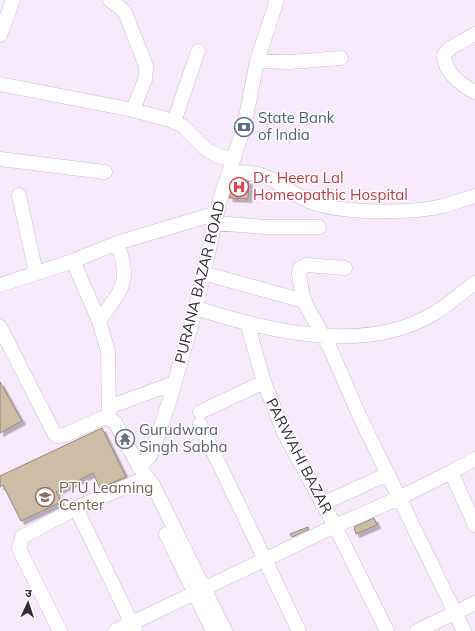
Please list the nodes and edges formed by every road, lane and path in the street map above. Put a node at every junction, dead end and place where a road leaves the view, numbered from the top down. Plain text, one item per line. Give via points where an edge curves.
1 (13, 0) edge
2 (110, 0) edge
3 (277, 0) edge
4 (475, 34) edge
5 (0, 35) edge
6 (198, 51) dead end
7 (341, 58) dead end
8 (257, 61) junction
9 (0, 84) edge
10 (475, 92) edge
11 (133, 110) junction
12 (174, 122) junction
13 (0, 159) edge
14 (232, 165) junction
15 (105, 172) dead end
16 (18, 195) dead end
17 (475, 196) edge
18 (215, 218) junction
19 (319, 227) dead end
20 (117, 243) junction
21 (73, 261) junction
22 (345, 268) dead end
23 (36, 273) junction
24 (203, 273) junction
25 (475, 283) edge
26 (0, 285) edge
27 (304, 301) junction
28 (196, 308) junction
29 (99, 321) junction
30 (247, 323) junction
31 (0, 327) edge
32 (322, 334) junction
33 (264, 382) junction
34 (174, 383) junction
35 (109, 413) junction
36 (475, 460) edge
37 (451, 472) junction
38 (140, 474) junction
39 (388, 474) junction
40 (399, 498) junction
41 (322, 504) junction
42 (76, 508) junction
43 (475, 525) edge
44 (335, 526) junction
45 (265, 560) junction
46 (199, 591) junction
47 (475, 603) edge
48 (455, 612) junction
49 (134, 627) edge
50 (60, 631) edge
51 (115, 631) edge
52 (213, 631) edge
53 (225, 631) edge
54 (299, 631) edge
55 (387, 631) edge
56 (417, 631) edge
57 (464, 631) edge

1 - 5 street
2 - 11 street via 126,15 146,66 144,80
3 - 8 street, PURANA BAZAR ROAD
4 - 10 street via 450,48 444,55 451,74
6 - 12 street
7 - 8 street via 290,62
8 - 14 street, PURANA BAZAR ROAD via 244,127
9 - 11 street
11 - 12 street
12 - 14 street via 183,126 207,150
13 - 15 street
14 - 17 street via 263,176 310,201 334,209 422,209
14 - 18 street, PURANA BAZAR ROAD
16 - 23 street
18 - 19 street via 265,227
18 - 20 street
18 - 24 street, PURANA BAZAR ROAD
20 - 21 street
20 - 29 street via 125,266 124,280
21 - 23 street
21 - 29 street
22 - 27 street via 307,265 300,268
23 - 26 street
24 - 27 street
24 - 28 street, PURANA BAZAR ROAD
25 - 32 street via 433,314 400,328 363,335
27 - 32 street
28 - 30 street
28 - 34 street, PURANA BAZAR ROAD
29 - 35 street via 108,357
30 - 32 street via 274,330
30 - 33 street, PARWAHI BAZAR
31 - 35 street via 57,436 65,435
32 - 39 street
33 - 41 street, PARWAHI BAZAR via 284,433
33 - 45 street via 200,418
34 - 35 street
34 - 38 street, PURANA BAZAR ROAD via 154,447
35 - 38 street
36 - 37 street
37 - 40 street
37 - 43 street
38 - 42 street
38 - 46 street
39 - 40 street
39 - 41 street
40 - 44 street
40 - 48 street
41 - 44 street, PARWAHI BAZAR
42 - 49 street
42 - 50 street via 26,534 19,543 19,549
44 - 45 street
44 - 55 street, PARWAHI BAZAR
45 - 46 street
45 - 54 street
46 - 49 street
46 - 52 street
46 - 53 street
47 - 48 street
48 - 56 street
48 - 57 street
49 - 51 street

